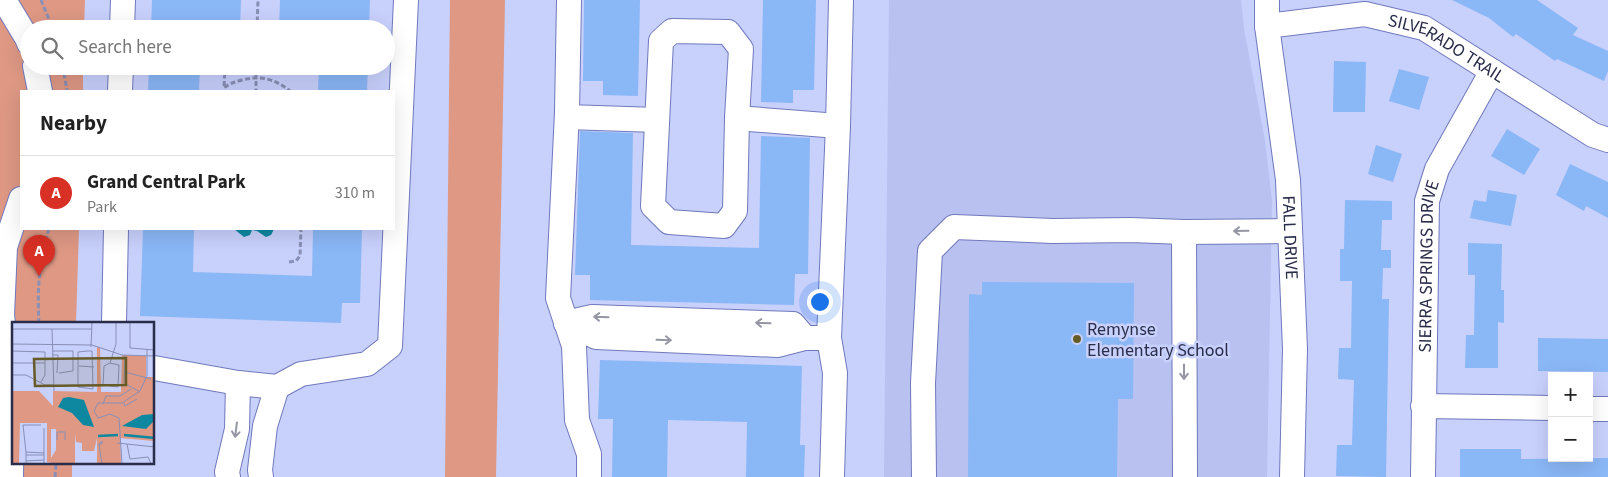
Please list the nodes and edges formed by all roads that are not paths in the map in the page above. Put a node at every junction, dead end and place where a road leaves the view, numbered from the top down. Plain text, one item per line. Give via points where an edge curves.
1 (4, 0) edge
2 (123, 0) edge
3 (406, 0) edge
4 (569, 0) edge
5 (841, 0) edge
6 (1267, 0) edge
7 (122, 20) edge
8 (20, 26) edge
9 (1268, 26) junction
10 (1492, 71) junction
11 (37, 75) edge
12 (121, 75) edge
13 (40, 90) edge
14 (120, 90) edge
15 (567, 117) junction
16 (737, 118) junction
17 (657, 120) junction
18 (838, 126) junction
19 (1608, 140) edge
20 (20, 200) edge
21 (6, 221) edge
22 (116, 230) edge
23 (1290, 231) junction
24 (1184, 232) junction
25 (114, 322) edge
26 (566, 323) junction
27 (829, 338) junction
28 (155, 368) edge
29 (238, 383) junction
30 (277, 387) junction
31 (1423, 406) junction
32 (1548, 408) edge
33 (1593, 409) edge
34 (1608, 410) edge
35 (11, 477) edge
36 (228, 477) edge
37 (261, 477) edge
38 (589, 477) edge
39 (832, 477) edge
40 (924, 477) edge
41 (1185, 477) edge
42 (1292, 477) edge
43 (1423, 477) edge

1 - 8 street
2 - 7 street
3 - 30 street via 390,346 367,364 301,374
4 - 15 street
5 - 18 street
6 - 9 street, FALL DRIVE
9 - 10 street, SILVERADO TRAIL via 1365,14 1424,28
9 - 23 street, FALL DRIVE via 1288,180
10 - 19 street, SILVERADO TRAIL via 1593,135
10 - 31 street, SIERRA SPRINGS DRIVE via 1437,170 1427,200
11 - 13 street
12 - 14 street
15 - 17 street
15 - 26 street via 558,298
16 - 17 street via 741,49 728,32 672,32 661,41
16 - 17 street via 736,211 724,226 669,222 653,206
16 - 18 street
18 - 27 street
20 - 21 street
21 - 35 street via 2,315 12,401
22 - 25 street
23 -> 24 street
23 - 42 street, FALL DRIVE via 1295,349
24 - 40 street via 954,227 930,251
24 -> 41 street
26 - 27 street via 592,317 793,324 805,338
26 - 38 street via 574,346 577,420 589,454
27 - 39 street via 835,373
28 - 29 street
29 - 30 street
29 -> 36 street via 237,429
30 - 37 street via 265,426
31 - 32 street
31 - 43 street, SIERRA SPRINGS DRIVE
33 - 34 street

